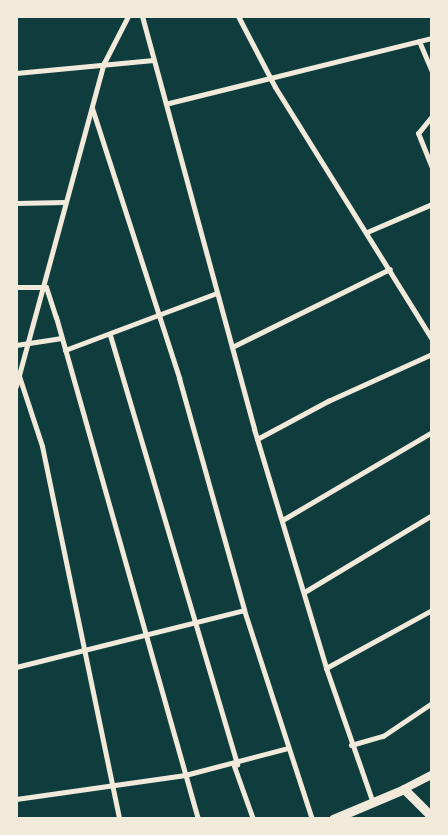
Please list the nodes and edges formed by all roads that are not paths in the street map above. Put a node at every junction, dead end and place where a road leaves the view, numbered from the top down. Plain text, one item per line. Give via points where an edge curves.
1 (128, 16) edge
2 (142, 16) edge
3 (238, 16) edge
4 (432, 38) edge
5 (419, 41) junction
6 (153, 60) junction
7 (104, 63) junction
8 (432, 71) edge
9 (16, 73) edge
10 (270, 78) junction
11 (169, 103) junction
12 (92, 108) junction
13 (432, 116) edge
14 (432, 167) edge
15 (65, 202) junction
16 (16, 203) edge
17 (432, 204) edge
18 (367, 232) junction
19 (390, 269) junction
20 (16, 287) edge
21 (46, 288) junction
22 (217, 293) junction
23 (158, 316) junction
24 (110, 335) junction
25 (61, 338) junction
26 (432, 339) edge
27 (28, 344) junction
28 (16, 345) edge
29 (232, 346) junction
30 (65, 350) junction
31 (432, 354) edge
32 (19, 376) junction
33 (16, 386) edge
34 (432, 432) edge
35 (257, 439) junction
36 (432, 515) edge
37 (284, 519) junction
38 (306, 591) junction
39 (244, 610) junction
40 (432, 610) edge
41 (196, 624) junction
42 (148, 637) junction
43 (83, 651) junction
44 (16, 667) edge
45 (326, 668) junction
46 (432, 703) edge
47 (351, 745) junction
48 (288, 748) junction
49 (235, 765) junction
50 (185, 775) junction
51 (432, 776) edge
52 (111, 787) junction
53 (404, 789) junction
54 (16, 798) edge
55 (372, 800) junction
56 (432, 817) edge
57 (118, 819) edge
58 (198, 819) edge
59 (253, 819) edge
60 (312, 819) edge
61 (333, 819) edge

1 - 7 street
2 - 6 street
3 - 10 street
4 - 5 street
5 - 8 street
5 - 10 street
6 - 7 street
6 - 11 street
7 - 9 street
7 - 12 street
10 - 11 street
10 - 18 street
11 - 22 street
12 - 15 street
12 - 23 street
13 - 14 street via 418,133
15 - 16 street
15 - 21 street
17 - 18 street
18 - 19 street
19 - 26 street
19 - 29 street
20 - 21 street
21 - 25 street
21 - 27 street
22 - 23 street
22 - 29 street
23 - 24 street
23 - 39 street
24 - 30 street
24 - 41 street
25 - 27 street
25 - 30 street
27 - 28 street
27 - 32 street
29 - 35 street
30 - 42 street
31 - 35 street
32 - 33 street
32 - 43 street via 42,446
34 - 37 street
35 - 37 street
36 - 38 street
37 - 38 street
38 - 45 street
39 - 41 street
39 - 48 street
40 - 45 street
41 - 42 street
41 - 49 street
42 - 43 street
42 - 50 street
43 - 44 street
43 - 52 street
45 - 47 street
46 - 47 street via 383,736
47 - 55 street
48 - 49 street
48 - 60 street
49 - 50 street
49 - 59 street
50 - 52 street
50 - 58 street
51 - 53 street
52 - 54 street
52 - 57 street
53 - 55 main road
53 - 56 main road
55 - 61 main road

